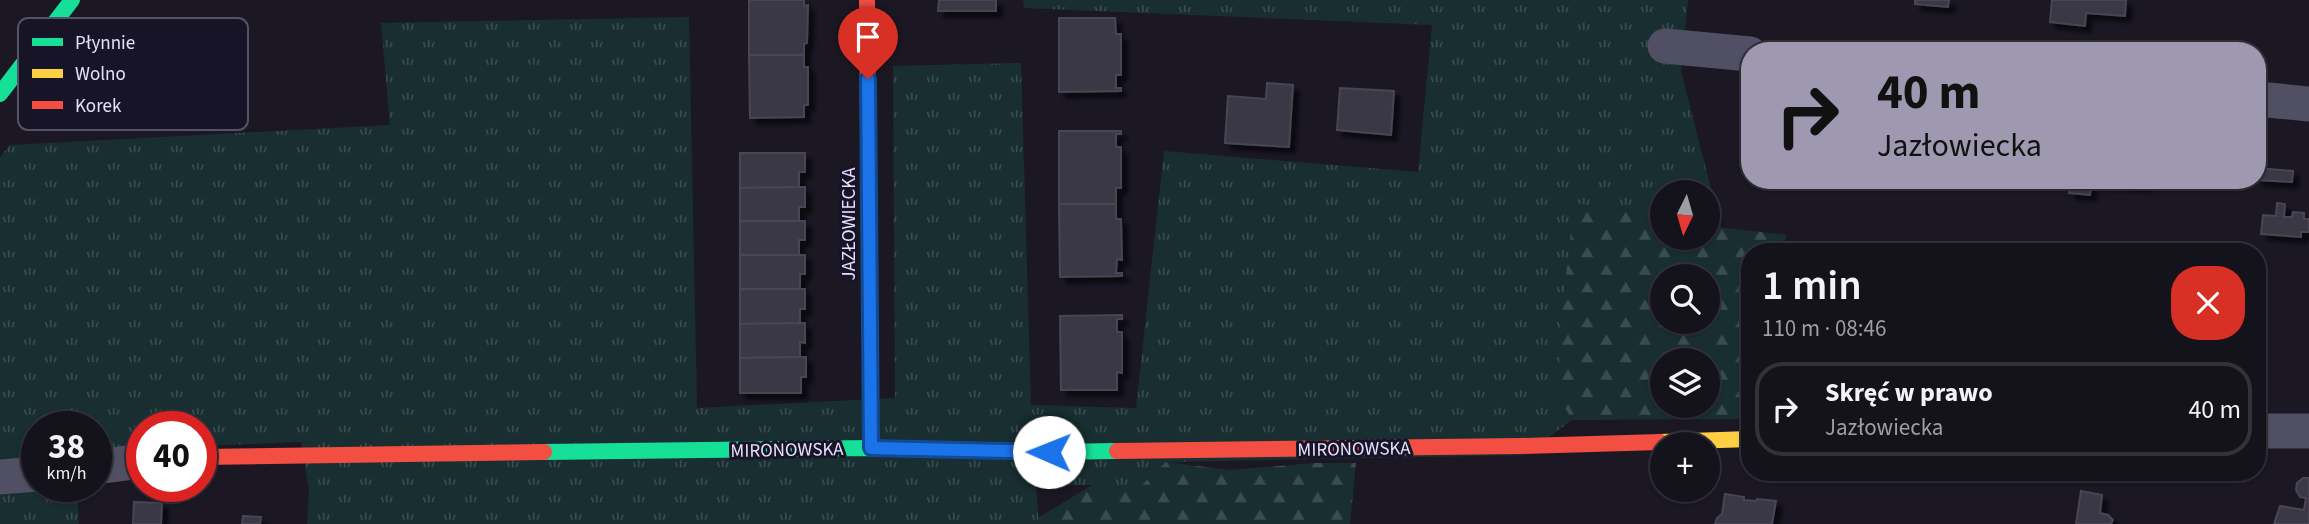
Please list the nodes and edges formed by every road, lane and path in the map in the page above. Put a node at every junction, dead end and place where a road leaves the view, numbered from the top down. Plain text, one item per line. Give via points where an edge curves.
1 (72, 0) edge
2 (867, 0) edge
3 (58, 18) edge
4 (1664, 46) dead end
5 (1741, 53) edge
6 (18, 70) edge
7 (0, 94) edge
8 (2266, 100) edge
9 (2309, 104) edge
10 (2266, 431) edge
11 (2309, 431) edge
12 (1741, 439) edge
13 (871, 448) junction
14 (217, 457) edge
15 (21, 475) edge
16 (0, 477) edge

1 - 3 street
2 - 13 street, JAZŁOWIECKA
4 - 5 street
6 - 7 street
8 - 9 street
10 - 11 street
12 - 13 street, MIRONOWSKA via 1049,452
13 - 14 street, MIRONOWSKA
15 - 16 street

